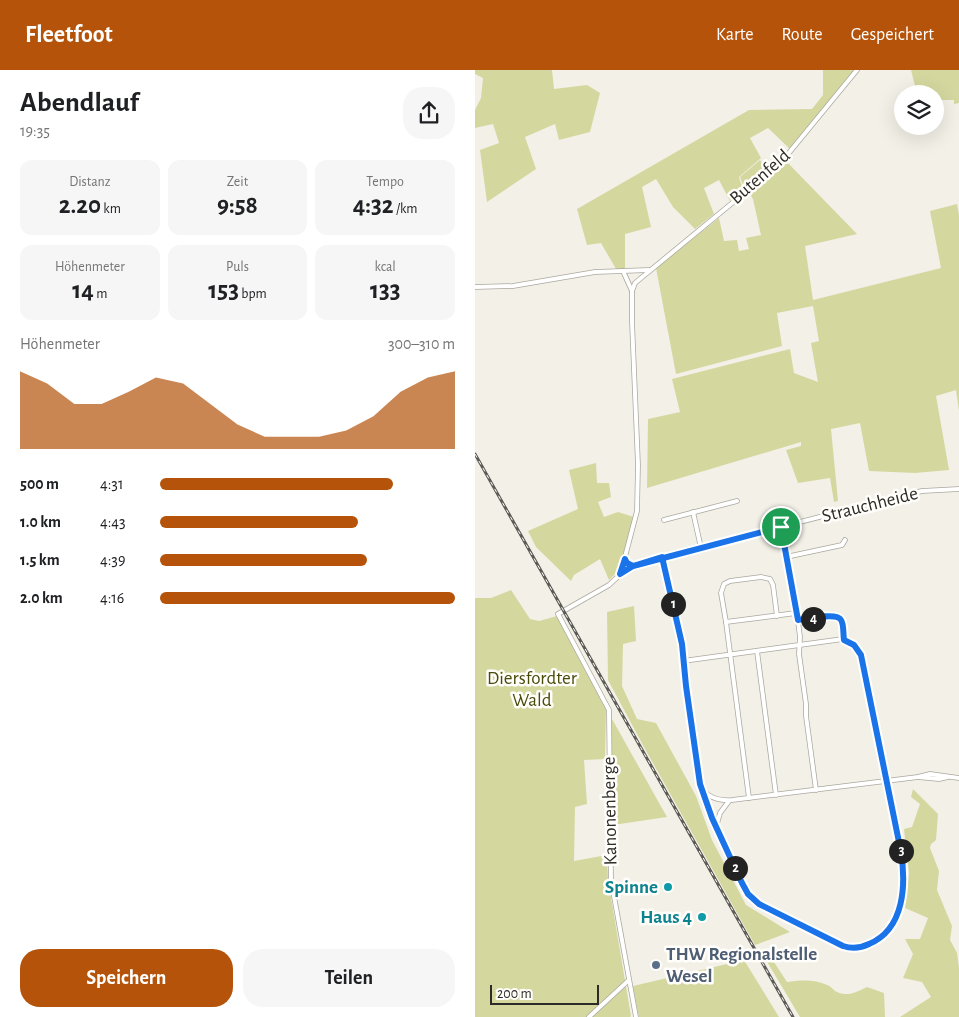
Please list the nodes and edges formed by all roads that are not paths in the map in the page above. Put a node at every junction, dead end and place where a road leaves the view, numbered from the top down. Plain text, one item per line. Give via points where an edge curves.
1 (857, 70) edge
2 (649, 270) junction
3 (623, 272) junction
4 (475, 287) edge
5 (632, 291) junction
6 (959, 489) edge
7 (737, 502) dead end
8 (693, 512) junction
9 (664, 520) dead end
10 (781, 527) junction
11 (845, 540) dead end
12 (701, 548) junction
13 (662, 557) junction
14 (786, 557) junction
15 (625, 559) junction
16 (633, 566) junction
17 (620, 574) junction
18 (796, 613) junction
19 (559, 614) joint
20 (777, 616) junction
21 (798, 620) junction
22 (726, 622) junction
23 (844, 640) junction
24 (800, 645) junction
25 (757, 651) junction
26 (730, 654) junction
27 (683, 661) junction
28 (959, 778) edge
29 (886, 780) junction
30 (701, 788) junction
31 (816, 790) junction
32 (776, 795) junction
33 (749, 798) junction
34 (729, 800) junction
35 (716, 827) junction
36 (629, 980) junction
37 (589, 1017) edge
38 (636, 1017) edge

1 - 2 street, Butenfeld via 788,154
2 - 3 street
2 - 5 street, Butenfeld via 635,283
3 - 4 street via 595,272 513,286
3 - 5 street
5 - 15 street via 637,511
6 - 10 street, Strauchheide via 923,491
7 - 8 street
8 - 9 street
8 - 12 street
10 - 12 street, Strauchheide
10 - 14 street
11 - 14 street, Strauchheide via 842,545
12 - 13 street, Strauchheide
13 - 16 street, Strauchheide
13 - 27 street
14 - 18 street
15 - 16 street
15 - 17 street
16 - 17 street, Strauchheide
17 - 19 street, Strauchheide
18 - 20 street
18 - 21 street
19 - 36 street, Kanonenberge via 609,710 611,880
20 - 22 street
20 - 22 street via 773,583 767,577 761,577 724,584 721,591
21 - 23 street via 838,617
21 - 24 street
22 - 26 street
23 - 24 street
23 - 29 street via 857,648 863,659
24 - 25 street
24 - 31 street
25 - 26 street
25 - 32 street
26 - 27 street
26 - 33 street
27 - 30 street
28 - 29 street via 930,774
29 - 31 street
29 - 35 street via 903,861 903,897 889,929 879,939 863,947 843,946 752,899
30 - 34 street via 713,798
30 - 35 street
31 - 32 street
32 - 33 street
33 - 34 street
34 - 35 street
36 - 37 street
36 - 38 street, Kanonenberge

